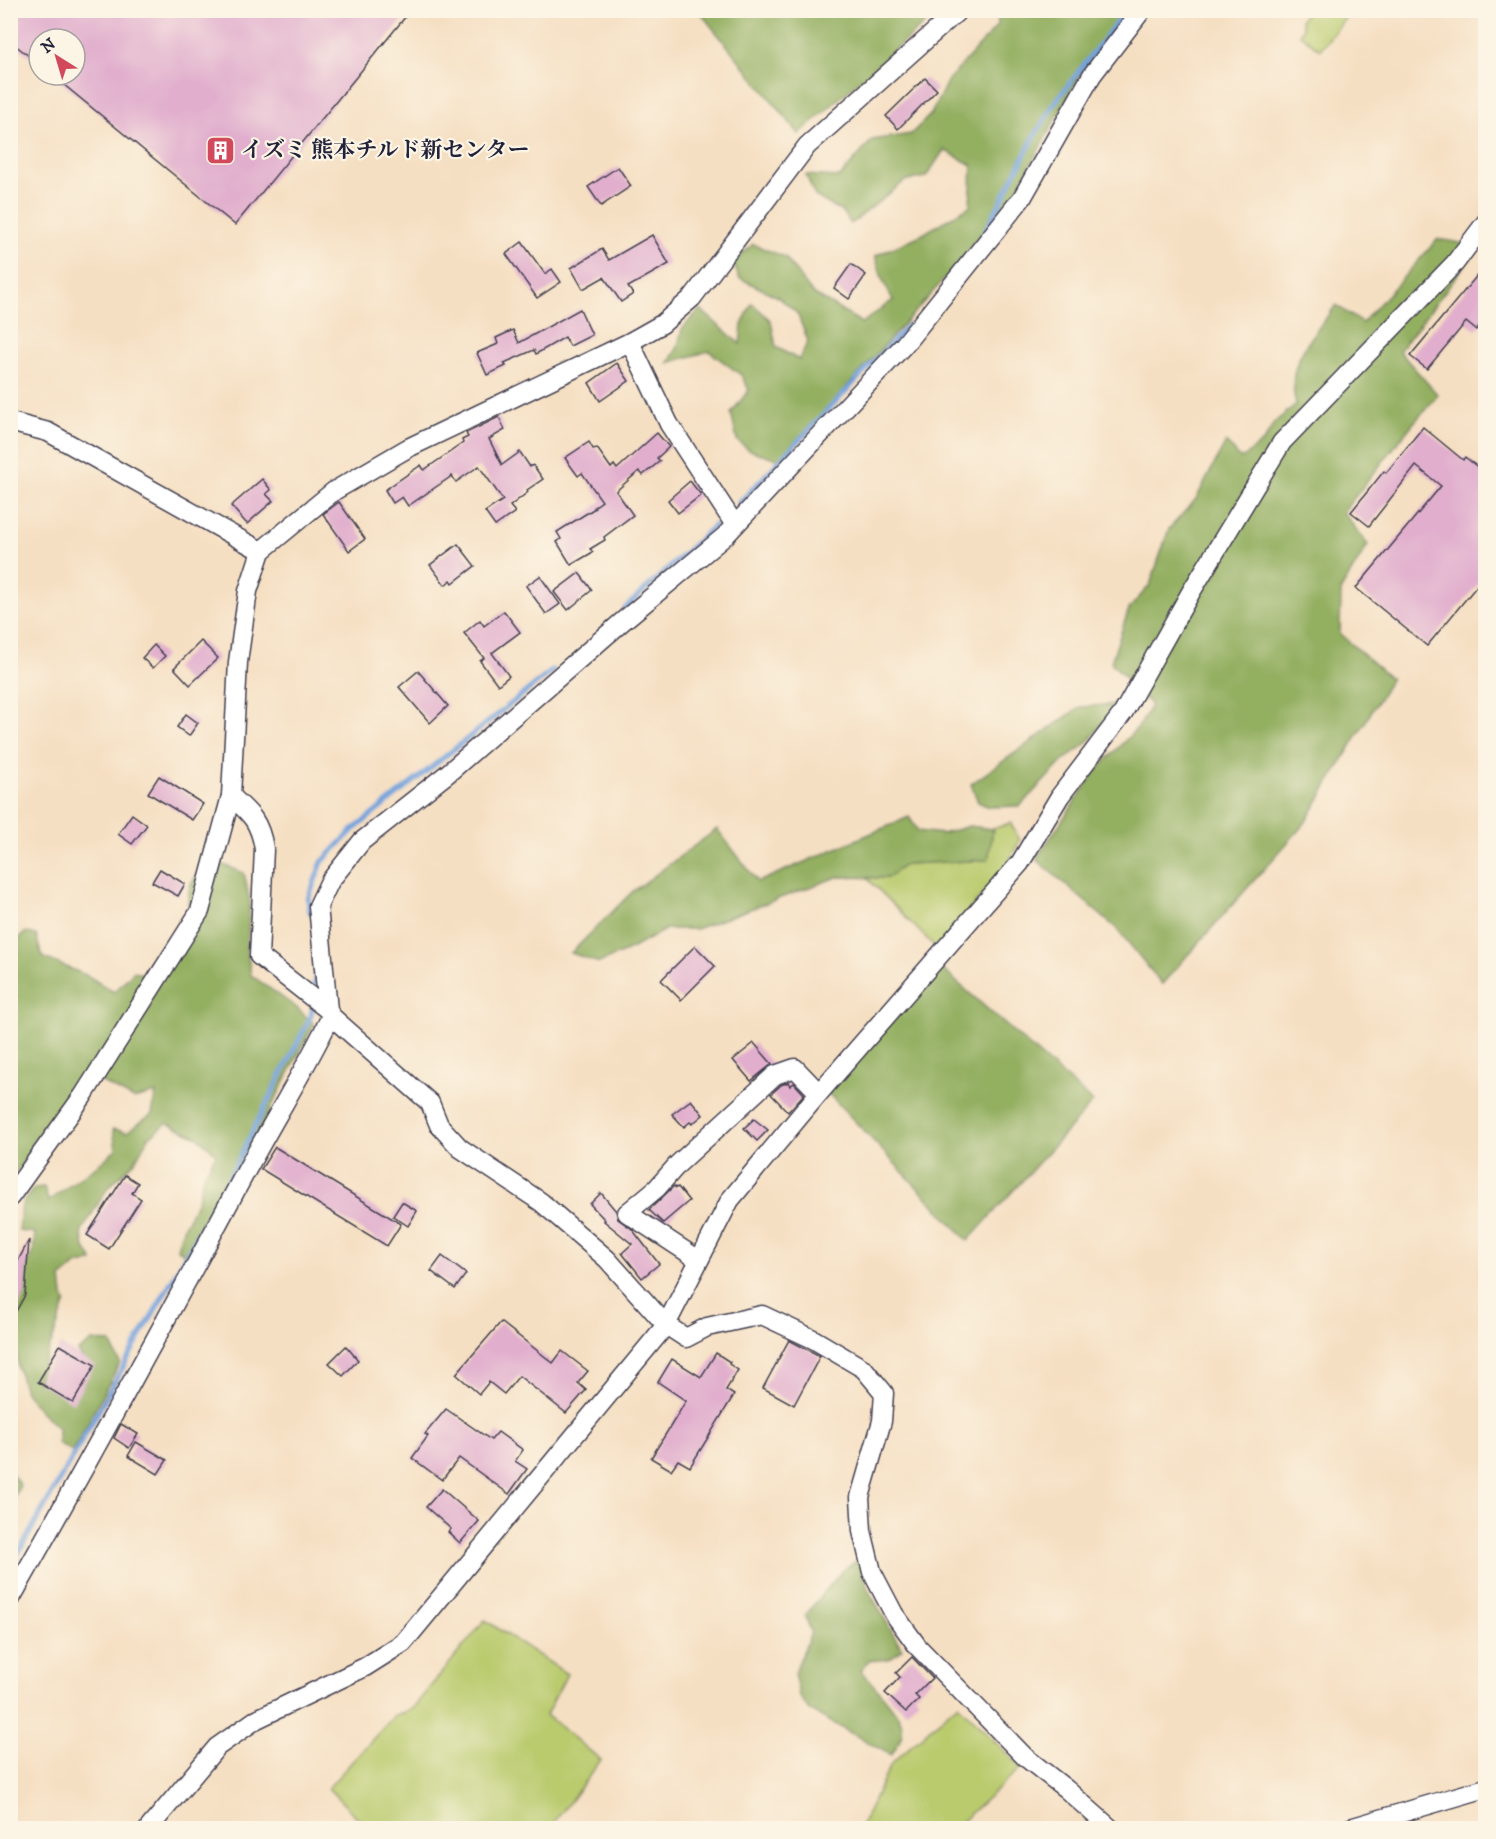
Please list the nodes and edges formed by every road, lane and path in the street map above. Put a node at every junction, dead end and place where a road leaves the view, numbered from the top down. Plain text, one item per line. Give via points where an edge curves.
1 (959, 10) edge
2 (1142, 10) edge
3 (1485, 222) edge
4 (630, 342) junction
5 (10, 422) edge
6 (735, 525) junction
7 (261, 551) junction
8 (231, 796) junction
9 (329, 1013) junction
10 (819, 1093) junction
11 (10, 1197) edge
12 (699, 1260) junction
13 (666, 1325) junction
14 (10, 1600) edge
15 (1485, 1788) edge
16 (149, 1828) edge
17 (1110, 1828) edge
18 (1350, 1828) edge

1 - 4 street via 807,146 692,298 662,324
2 - 6 street via 1092,75 1022,198 904,345
3 - 10 street via 1455,263 1282,442 1123,713 1060,796 1020,863
4 - 6 street via 669,424
4 - 7 street via 408,448 334,491
5 - 7 street via 48,432
6 - 9 street via 447,774 362,841 330,880 318,906
7 - 8 street via 248,591 238,662
8 - 9 street via 254,818 264,849 259,956
8 - 11 street via 200,911 83,1096
9 - 13 street via 430,1103 439,1125 460,1148 541,1202 607,1258
9 - 14 street via 310,1060
10 - 12 street via 730,1200
10 - 12 street via 795,1068 775,1075 627,1213
12 - 13 street
13 - 16 street via 403,1643 365,1667 257,1719 217,1747
13 - 17 street via 686,1338 707,1327 762,1315 864,1369 884,1393 882,1421 860,1497 862,1531 872,1572 894,1614 918,1647 1025,1757
15 - 18 street

